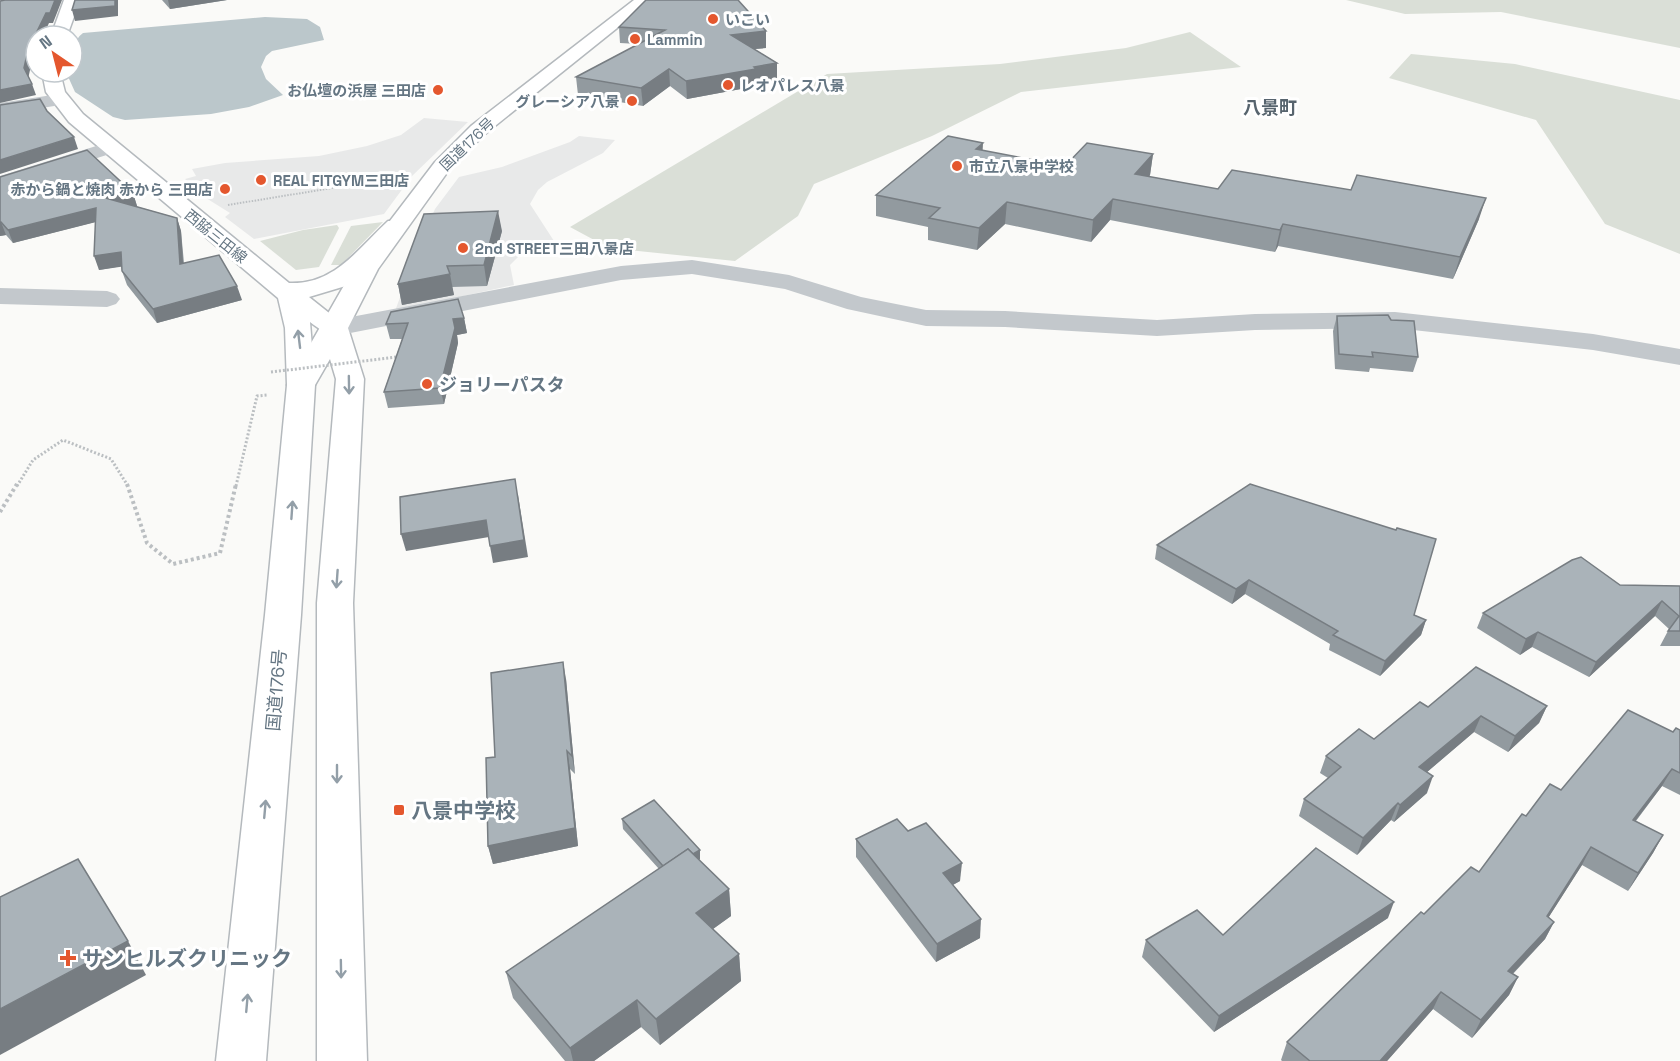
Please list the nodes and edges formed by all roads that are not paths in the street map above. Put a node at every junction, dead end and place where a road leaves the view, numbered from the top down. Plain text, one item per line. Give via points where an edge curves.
1 (72, 0) edge
2 (644, 0) edge
3 (63, 24) edge
4 (52, 84) edge
5 (59, 100) junction
6 (0, 109) edge
7 (109, 148) junction
8 (0, 183) edge
9 (401, 222) junction
10 (285, 292) junction
11 (0, 296) edge
12 (107, 299) dead end
13 (335, 328) junction
14 (1680, 357) edge
15 (286, 378) junction
16 (241, 1061) edge
17 (342, 1061) edge

1 - 3 main road
2 - 9 main road, 国道176号 via 478,130 442,165
4 - 5 main road
5 - 6 street
5 - 7 main road, 西脇三田線
7 - 8 street
7 - 10 main road, 西脇三田線
9 - 10 main road via 340,280 304,291
9 - 13 main road, 国道176号 via 366,268
10 - 13 main road, 西脇三田線
15 -> 10 main road via 298,332 294,307
11 - 12 street
13 - 14 street via 621,273 692,267 789,282 856,304 926,318 1157,328 1395,320 1593,342
13 - 15 main road, 国道176号
13 -> 17 main road via 350,379 335,603
16 -> 15 main road, 国道176号 via 283,615

